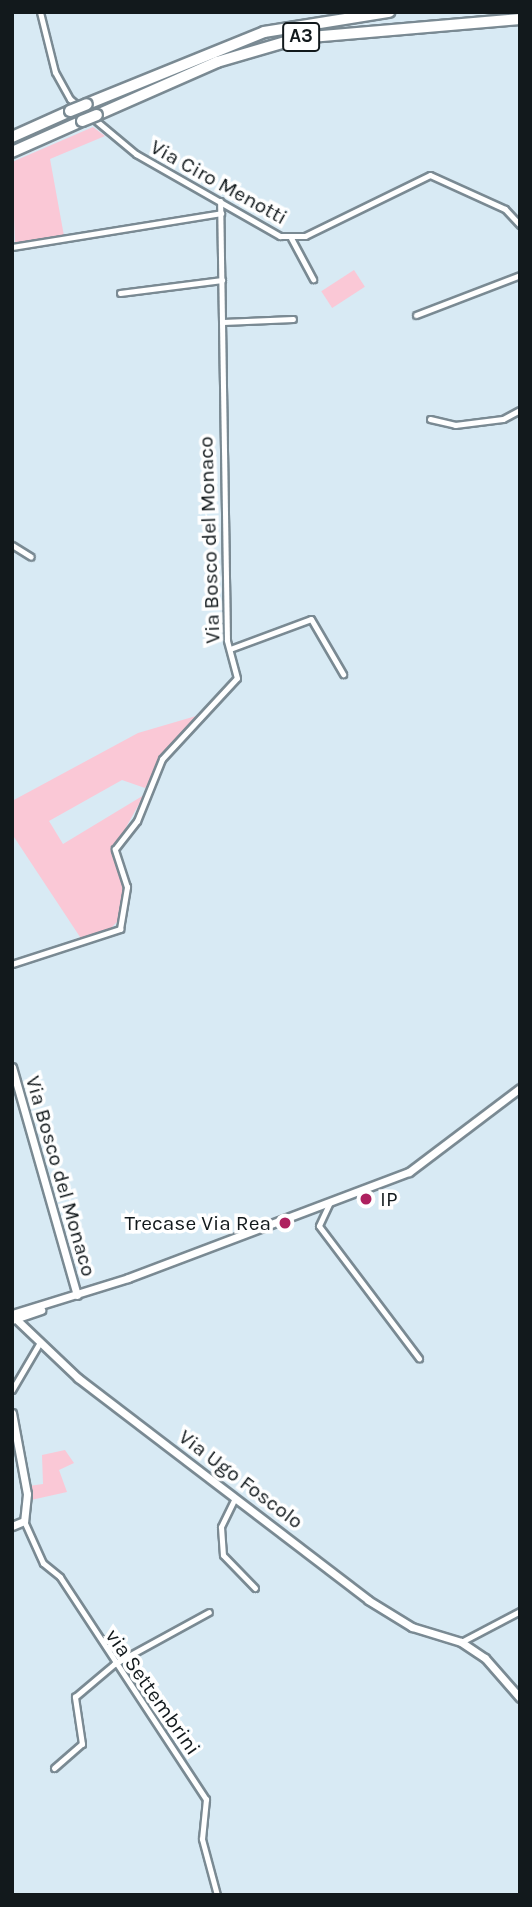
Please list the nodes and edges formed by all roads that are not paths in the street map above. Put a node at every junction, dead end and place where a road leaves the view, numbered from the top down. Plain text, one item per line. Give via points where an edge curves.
1 (40, 12) edge
2 (389, 12) edge
3 (520, 19) edge
4 (12, 137) edge
5 (12, 152) edge
6 (220, 201) junction
7 (221, 213) junction
8 (520, 225) edge
9 (291, 237) junction
10 (12, 247) edge
11 (520, 275) edge
12 (313, 279) dead end
13 (222, 280) junction
14 (120, 293) dead end
15 (416, 315) dead end
16 (293, 319) dead end
17 (223, 322) junction
18 (520, 410) edge
19 (430, 419) dead end
20 (12, 545) edge
21 (31, 557) dead end
22 (230, 649) junction
23 (343, 674) dead end
24 (12, 964) edge
25 (12, 1067) edge
26 (520, 1088) edge
27 (330, 1202) junction
28 (76, 1295) junction
29 (13, 1317) edge
30 (39, 1344) junction
31 (419, 1358) dead end
32 (12, 1390) edge
33 (12, 1413) edge
34 (235, 1498) junction
35 (24, 1521) junction
36 (12, 1526) edge
37 (255, 1587) dead end
38 (520, 1611) edge
39 (209, 1612) dead end
40 (461, 1642) junction
41 (114, 1664) junction
42 (520, 1698) edge
43 (54, 1768) dead end
44 (217, 1895) edge

1 - 6 street, Via Ciro Menotti via 55,72 70,99 135,154
2 - 4 highway, A3, bridge via 264,32
3 - 5 highway, A3, bridge via 299,38 217,62
6 - 7 street, Via Bosco del Monaco
6 - 9 street, Via Ciro Menotti
7 - 10 street
7 - 13 street, Via Bosco del Monaco
8 - 9 street, Via Ciro Menotti via 505,209 430,175
9 - 12 street
11 - 15 street
13 - 14 street
13 - 17 street, Via Bosco del Monaco
16 - 17 street
17 - 22 street, Via Bosco del Monaco
18 - 19 street via 503,419 455,425
20 - 21 street
22 - 23 street via 311,619
22 - 24 street, Via Bosco del Monaco via 237,678 162,759 137,821 115,849 127,887 120,929
25 - 28 street, Via Bosco del Monaco
26 - 27 street via 409,1172
27 - 28 street
27 - 31 street via 319,1226
28 - 29 street
29 - 30 street, Via Ugo Foscolo
30 - 32 street
30 - 34 street, Via Ugo Foscolo
33 - 35 street via 26,1482
34 - 37 street via 222,1527 223,1555
34 - 40 street, Via Ugo Foscolo via 369,1600 412,1626
35 - 36 street
35 - 41 street, via Settembrini via 43,1563 60,1577
38 - 40 street
39 - 41 street
40 - 42 street, Via Ugo Foscolo via 485,1658
41 - 43 street via 75,1697 82,1744
41 - 44 street, via Settembrini via 205,1798 202,1847

